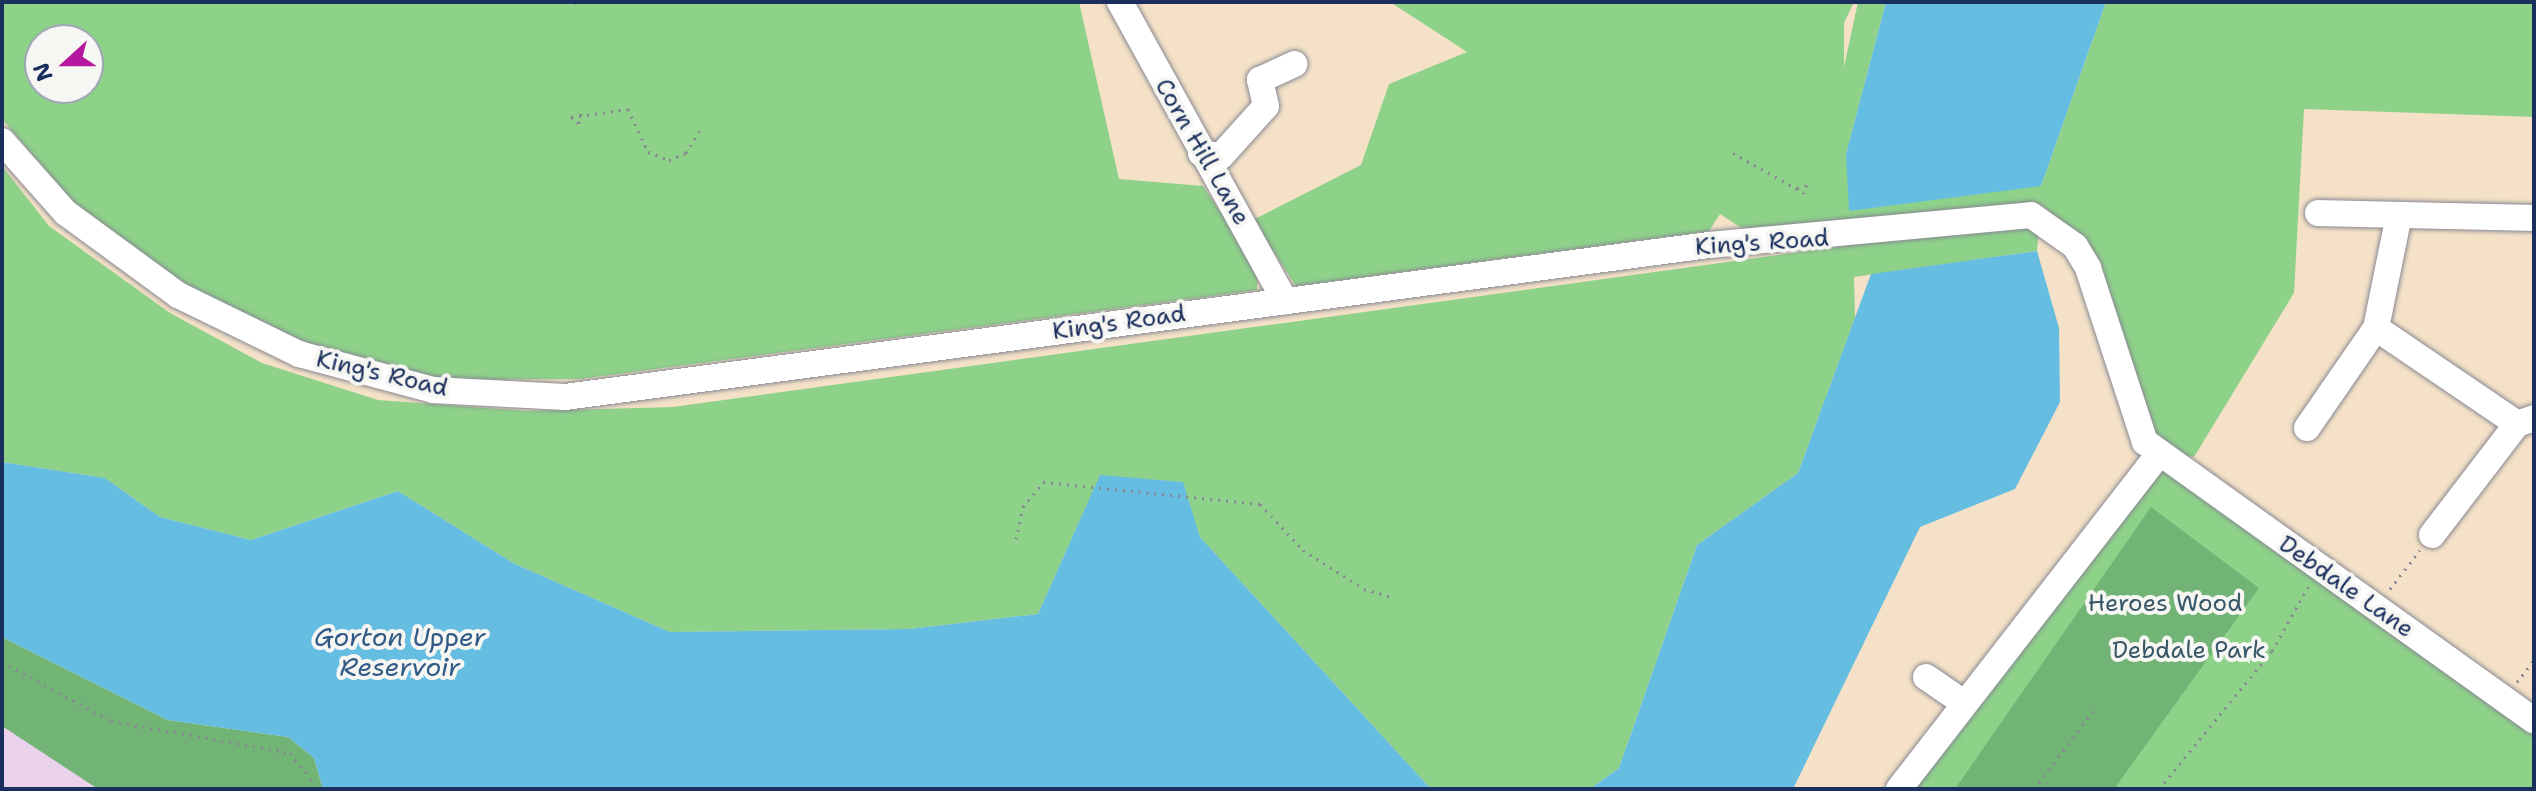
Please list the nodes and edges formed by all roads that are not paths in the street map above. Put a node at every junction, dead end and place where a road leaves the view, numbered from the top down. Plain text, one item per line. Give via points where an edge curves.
1 (1120, 2) edge
2 (1295, 64) dead end
3 (2, 141) edge
4 (1201, 153) junction
5 (2318, 213) dead end
6 (2399, 215) junction
7 (2534, 218) edge
8 (1285, 301) junction
9 (2376, 328) junction
10 (2525, 421) edge
11 (2307, 428) dead end
12 (2158, 455) junction
13 (2432, 535) road end
14 (1926, 677) dead end
15 (1964, 703) junction
16 (2534, 720) edge
17 (1899, 789) edge

1 - 4 street, Corn Hill Lane
2 - 4 street via 1260,80 1266,106 1221,156
3 - 8 street, King's Road via 66,213 178,295 299,354 433,390 565,397
4 - 8 street, Corn Hill Lane
5 - 6 street
6 - 7 street
6 - 9 street
8 - 12 street, King's Road via 1709,245 2031,215 2075,246 2088,268 2137,430
9 - 10 street
9 - 11 street
10 - 13 street
12 - 15 street
12 - 16 street, Debdale Lane
14 - 15 street
15 - 17 street

